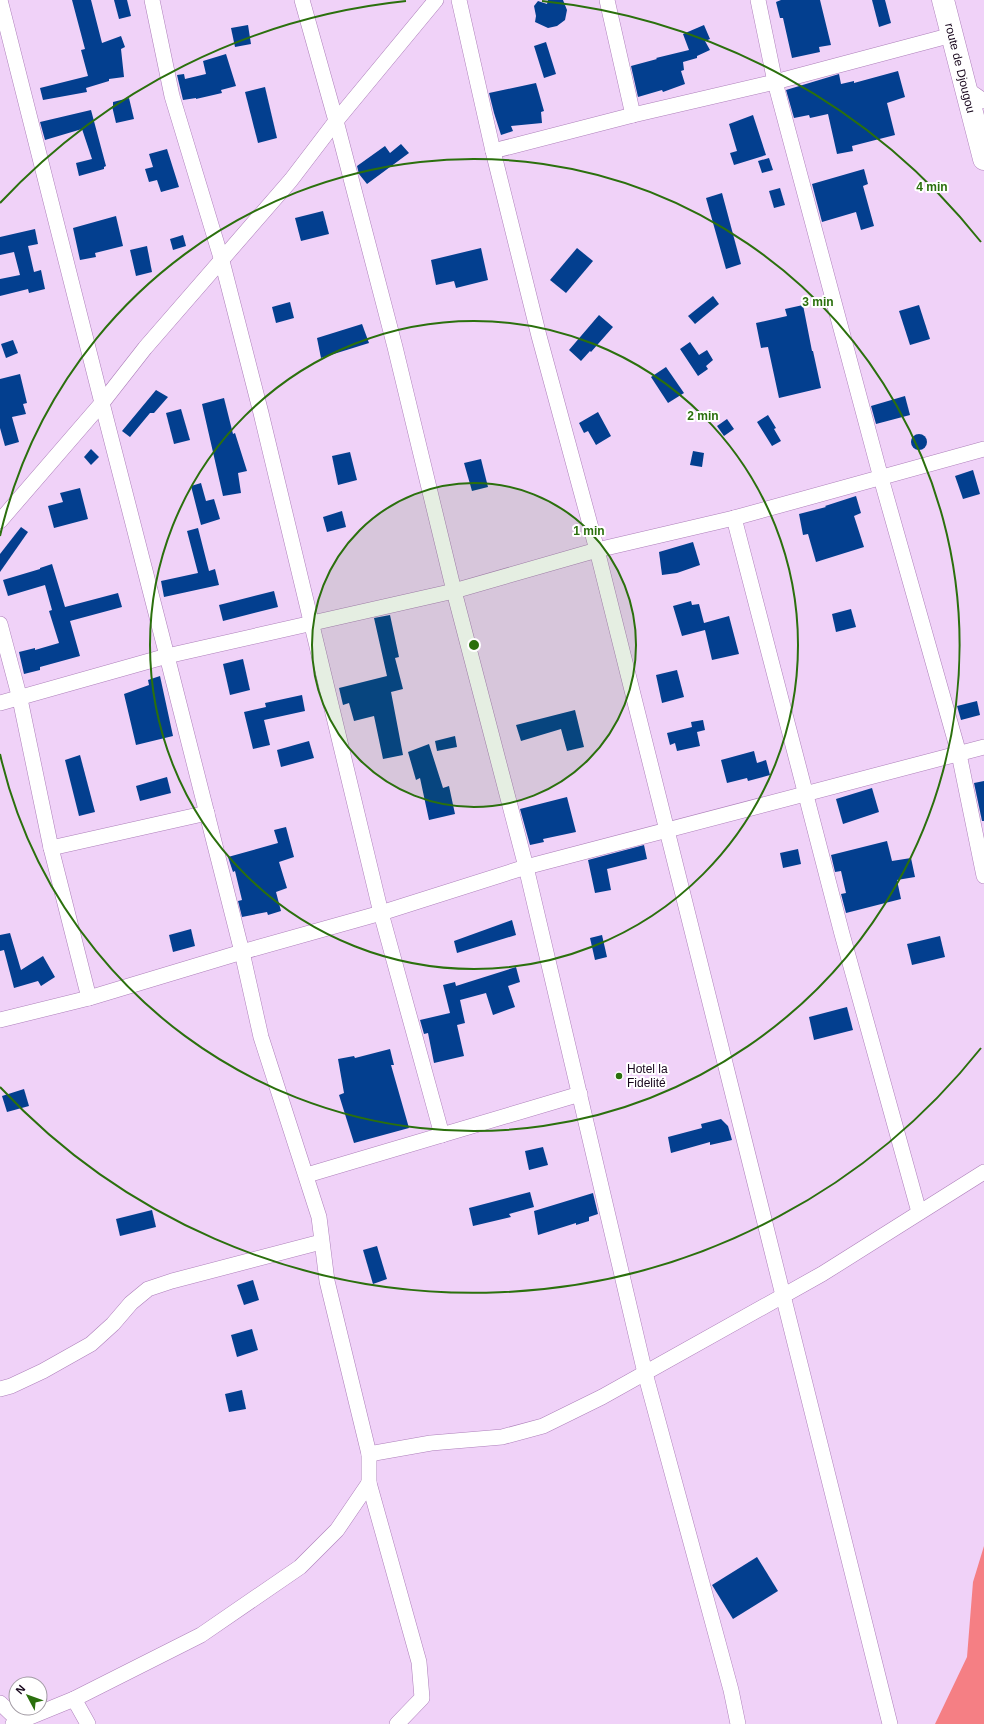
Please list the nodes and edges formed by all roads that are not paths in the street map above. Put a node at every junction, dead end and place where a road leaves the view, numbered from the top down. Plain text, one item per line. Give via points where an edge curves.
1 (0, 0) edge
2 (152, 0) edge
3 (302, 0) edge
4 (436, 0) edge
5 (459, 0) edge
6 (607, 0) edge
7 (758, 0) edge
8 (943, 0) edge
9 (952, 35) junction
10 (775, 82) junction
11 (965, 88) junction
12 (984, 100) edge
13 (633, 114) junction
14 (336, 121) junction
15 (493, 151) junction
16 (984, 159) edge
17 (222, 261) junction
18 (102, 403) junction
19 (984, 449) edge
20 (882, 478) junction
21 (734, 518) junction
22 (0, 521) edge
23 (597, 550) junction
24 (454, 591) junction
25 (0, 624) edge
26 (312, 624) junction
27 (167, 656) junction
28 (20, 698) junction
29 (0, 703) edge
30 (984, 747) edge
31 (959, 754) junction
32 (807, 794) junction
33 (207, 813) junction
34 (668, 830) junction
35 (51, 848) junction
36 (526, 867) junction
37 (984, 876) edge
38 (381, 912) junction
39 (242, 952) junction
40 (89, 998) junction
41 (0, 1020) edge
42 (580, 1094) junction
43 (442, 1135) junction
44 (984, 1172) edge
45 (307, 1175) junction
46 (920, 1212) junction
47 (321, 1242) junction
48 (782, 1296) junction
49 (645, 1373) junction
50 (0, 1389) edge
51 (368, 1454) junction
52 (369, 1483) junction
53 (74, 1699) junction
54 (0, 1703) edge
55 (16, 1723) edge
56 (88, 1724) edge
57 (397, 1724) edge
58 (738, 1724) edge
59 (890, 1724) edge

1 - 18 street
2 - 17 street via 172,96
3 - 14 street
4 - 14 street
5 - 15 street
6 - 13 street
7 - 10 street
8 - 9 highway, route de Djougou
9 - 10 street
9 - 11 highway, route de Djougou
10 - 13 street
10 - 20 street
11 - 12 street
11 - 16 highway, route de Djougou
13 - 15 street
14 - 17 street via 291,180
14 - 24 street via 395,347
15 - 23 street via 539,336
17 - 18 street
17 - 26 street
18 - 22 street
18 - 27 street
19 - 20 street
20 - 21 street
20 - 31 street
21 - 23 street
21 - 32 street
23 - 24 street
23 - 34 street
24 - 26 street
24 - 36 street
25 - 28 street
26 - 27 street
26 - 38 street
27 - 28 street
27 - 33 street
28 - 29 street
28 - 35 street
30 - 31 street
31 - 32 street
31 - 37 street
32 - 34 street
32 - 46 street via 842,934
33 - 35 street
33 - 39 street
34 - 36 street
34 - 48 street
35 - 40 street
36 - 38 street
36 - 42 street
38 - 39 street
38 - 43 street
39 - 40 street
39 - 45 street via 261,1037
40 - 41 street
42 - 43 street
42 - 49 street
43 - 45 street
44 - 46 street
45 - 47 street via 319,1217
46 - 48 street via 822,1274
47 - 50 street via 148,1289 91,1344 31,1377
47 - 51 street via 327,1281
48 - 49 street
48 - 59 street
49 - 51 street via 544,1426 502,1438 431,1443
49 - 58 street
51 - 52 street
52 - 53 street via 337,1530 300,1567 201,1635
52 - 57 street via 419,1662 422,1698
53 - 55 street
53 - 56 street
54 - 55 street

